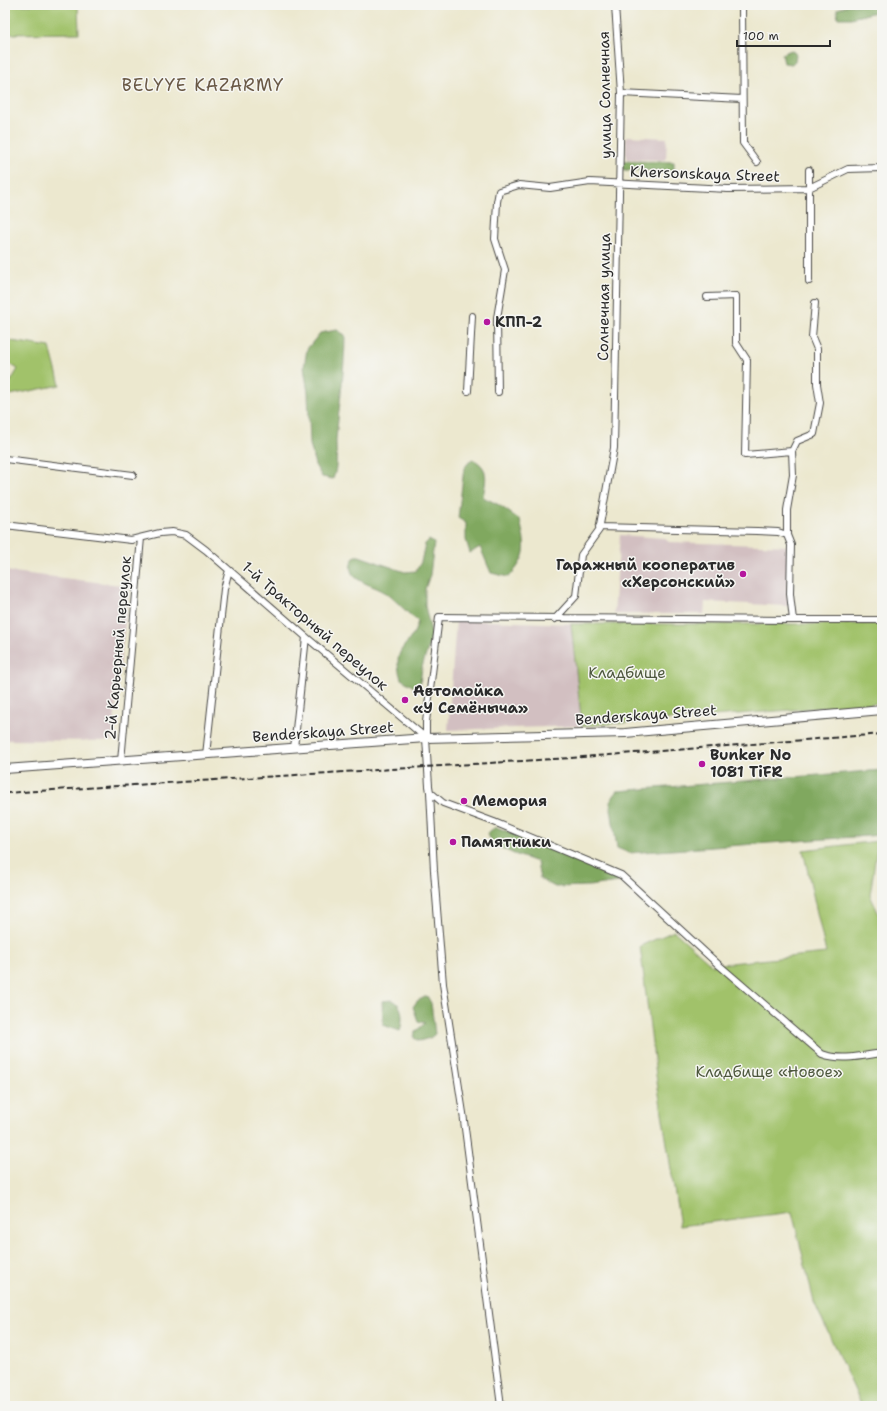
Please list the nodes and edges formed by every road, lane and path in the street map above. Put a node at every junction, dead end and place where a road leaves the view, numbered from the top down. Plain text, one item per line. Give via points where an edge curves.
1 (615, 5) edge
2 (742, 5) edge
3 (621, 93) junction
4 (742, 99) junction
5 (756, 162) dead end
6 (882, 168) edge
7 (809, 170) dead end
8 (619, 184) junction
9 (809, 188) junction
10 (809, 281) dead end
11 (707, 297) dead end
12 (815, 303) dead end
13 (472, 316) dead end
14 (468, 391) dead end
15 (498, 392) dead end
16 (792, 451) junction
17 (5, 459) edge
18 (133, 475) dead end
19 (5, 525) edge
20 (599, 527) junction
21 (787, 535) junction
22 (141, 538) junction
23 (229, 570) junction
24 (555, 619) junction
25 (793, 620) junction
26 (882, 620) edge
27 (306, 638) junction
28 (882, 710) edge
29 (426, 738) junction
30 (294, 748) junction
31 (206, 755) junction
32 (122, 761) junction
33 (5, 769) edge
34 (430, 792) junction
35 (882, 1053) edge
36 (501, 1406) edge

1 - 3 street, улица Солнечная
2 - 4 street
3 - 4 street
3 - 8 street, улица Солнечная
4 - 5 street via 743,143
6 - 9 street via 848,169
7 - 9 street
8 - 9 street, Khersonskaya Street via 728,190
8 - 15 street, Khersonskaya Street via 590,182 550,188 519,185 499,191 496,239 505,270 497,318
8 - 20 street, Солнечная улица via 614,448
9 - 10 street
11 - 16 street via 736,296 736,343 747,360 745,454
12 - 16 street via 812,337 817,349 820,403 814,434 797,441
13 - 14 street
16 - 21 street via 793,475 787,510
17 - 18 street
19 - 22 street via 130,540
20 - 21 street via 778,532
20 - 24 street via 581,554 576,596
21 - 25 street via 791,545 790,594
22 - 23 street, 1-й Тракторный переулок via 166,533 186,535
22 - 32 street, 2-й Карьерный переулок
23 - 27 street, 1-й Тракторный переулок
23 - 31 street via 224,589
24 - 25 street
24 - 29 street via 439,617
25 - 26 street
27 - 29 street, 1-й Тракторный переулок
27 - 30 street
28 - 29 main road, Benderskaya Street via 625,733
29 - 30 main road, Benderskaya Street
29 - 34 street
30 - 31 main road, Benderskaya Street
31 - 32 main road, Benderskaya Street
32 - 33 main road, Benderskaya Street
34 - 35 street via 443,803 620,875 822,1054 843,1059
34 - 36 street via 443,984

